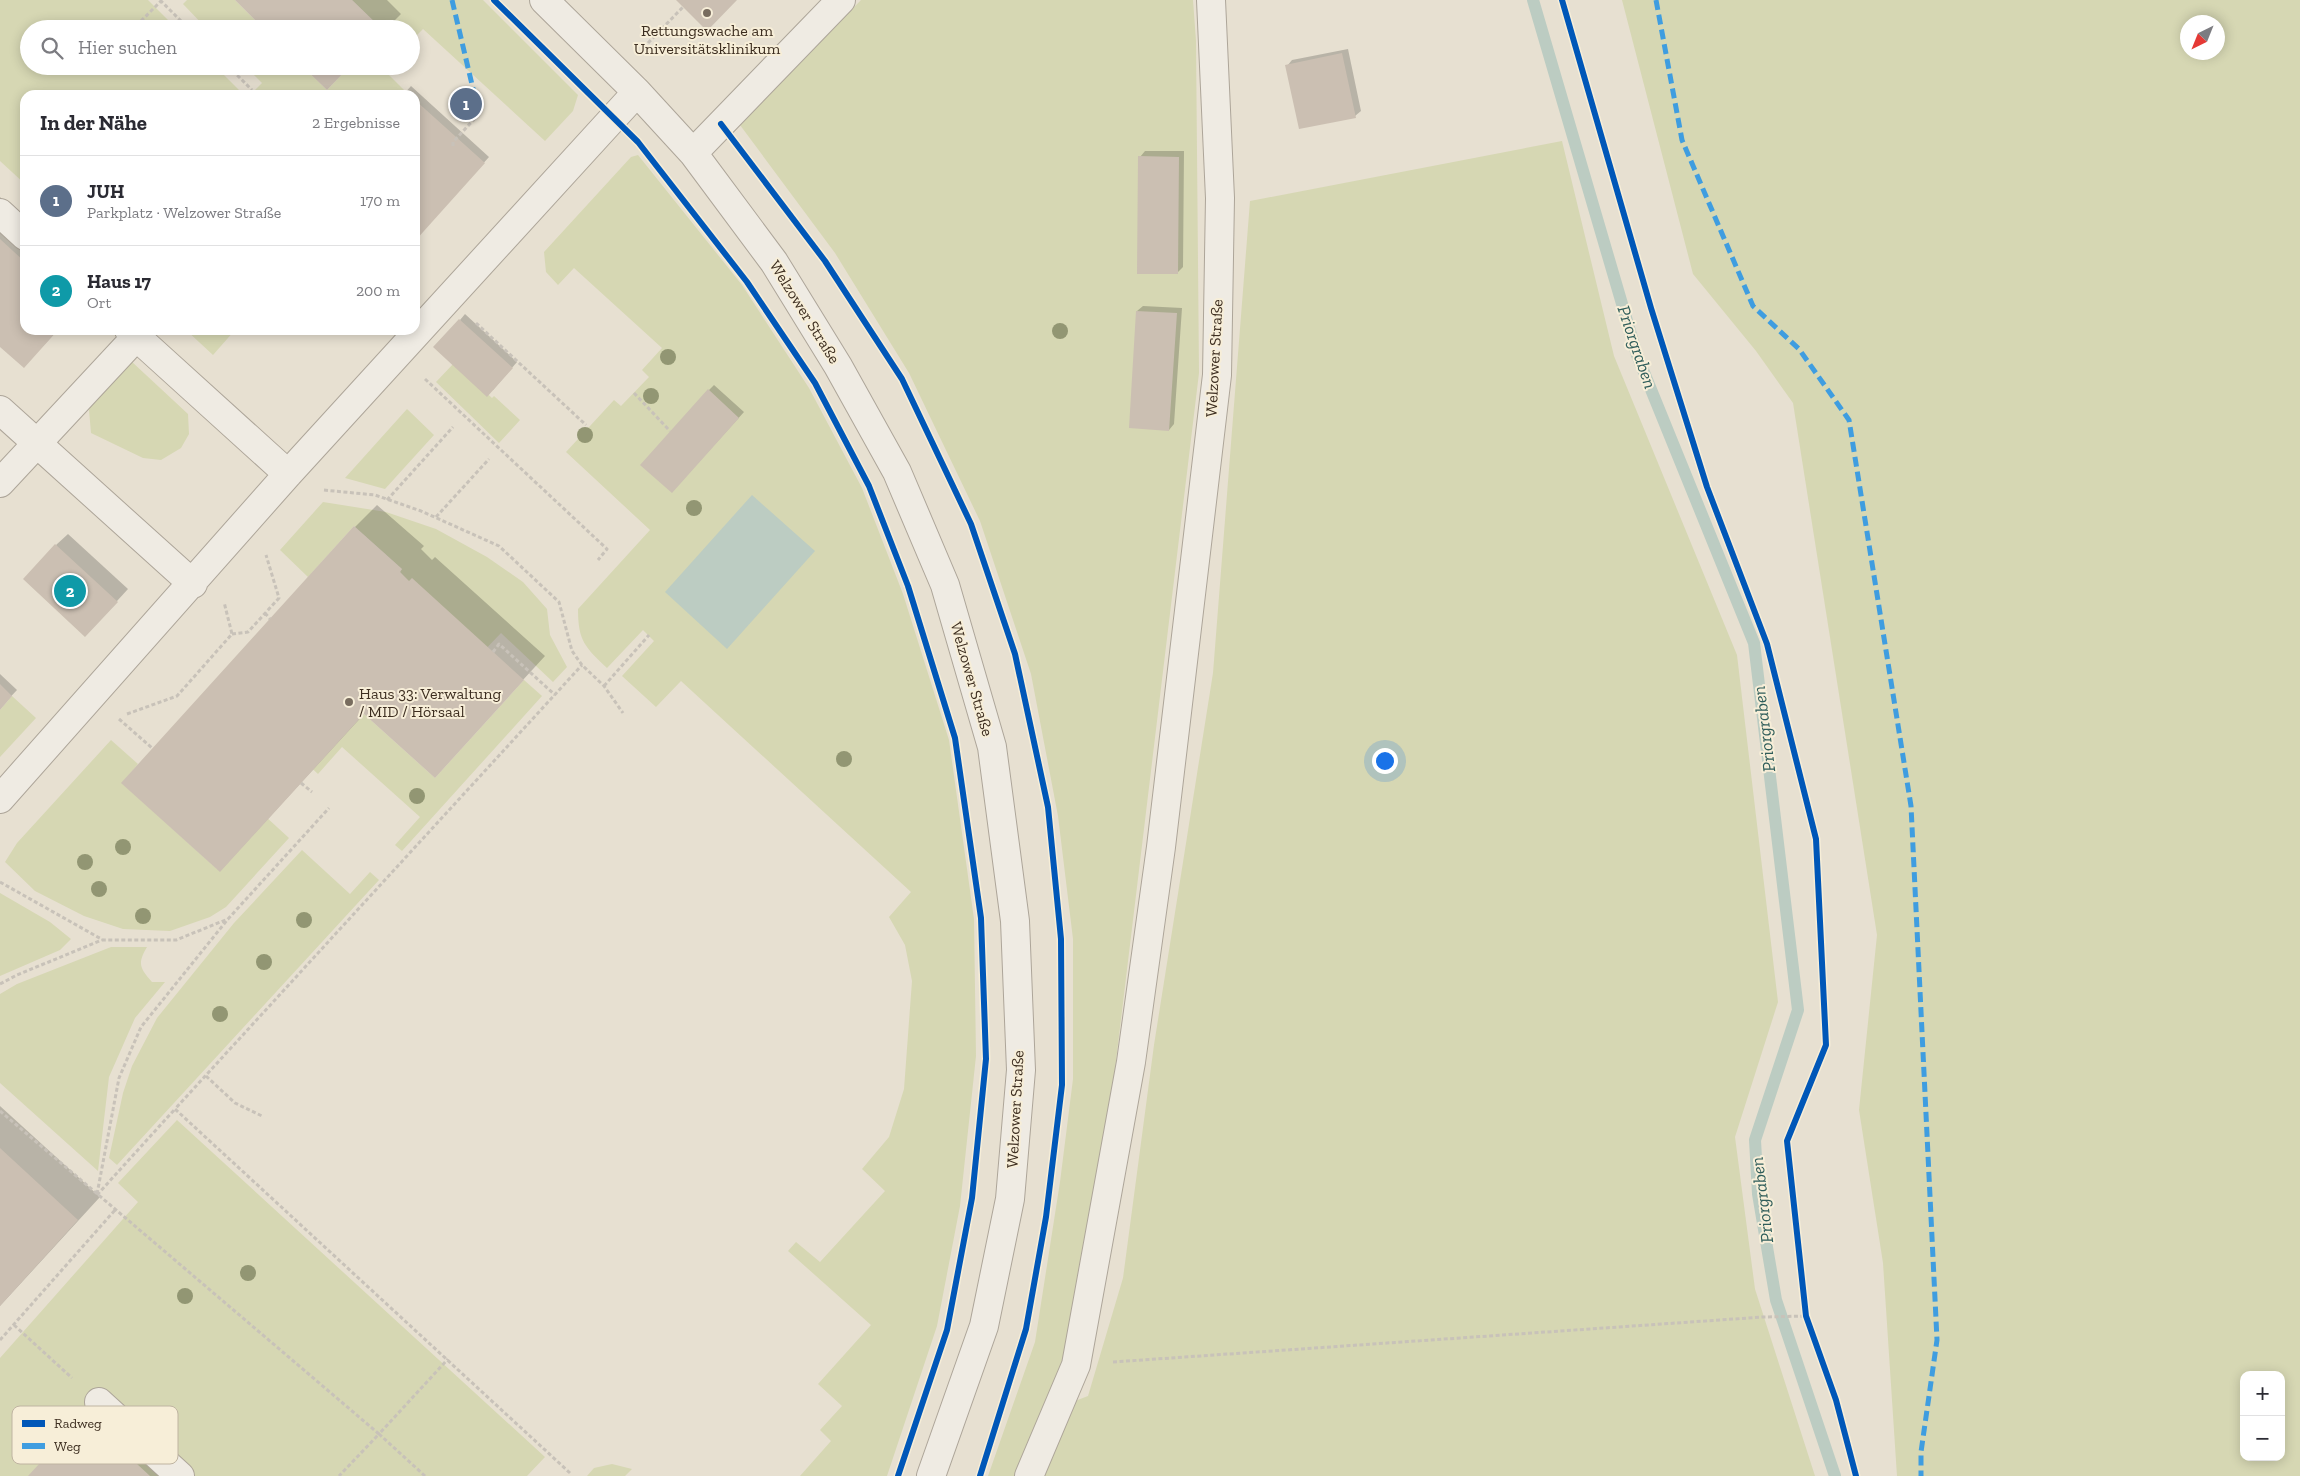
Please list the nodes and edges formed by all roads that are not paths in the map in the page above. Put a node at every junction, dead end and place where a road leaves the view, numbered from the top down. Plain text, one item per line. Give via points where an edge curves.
1 (544, 0) edge
2 (841, 0) edge
3 (1211, 0) edge
4 (637, 92) junction
5 (693, 153) junction
6 (0, 214) edge
7 (20, 232) edge
8 (420, 330) edge
9 (130, 335) edge
10 (134, 335) edge
11 (415, 335) edge
12 (0, 410) edge
13 (37, 443) junction
14 (288, 474) junction
15 (0, 483) edge
16 (192, 584) junction
17 (0, 799) edge
18 (98, 1402) road end
19 (102, 1406) edge
20 (167, 1464) edge
21 (180, 1476) edge
22 (931, 1476) edge
23 (1029, 1476) edge

1 - 4 street, Welzower Straße
2 - 5 street
3 - 23 street, Welzower Straße via 1220,198 1217,375 1161,847 1131,1062 1076,1365
4 - 5 street, Welzower Straße
4 - 8 street
5 - 22 street, Welzower Straße via 774,262 838,366 897,472 945,585 992,747 1015,921 1021,1070 1010,1198 984,1326
6 - 7 street
9 - 13 street
10 - 14 street
11 - 14 street
12 - 13 street
13 - 15 street
13 - 16 street
14 - 16 street
16 - 17 street
18 - 19 street
20 - 21 street

